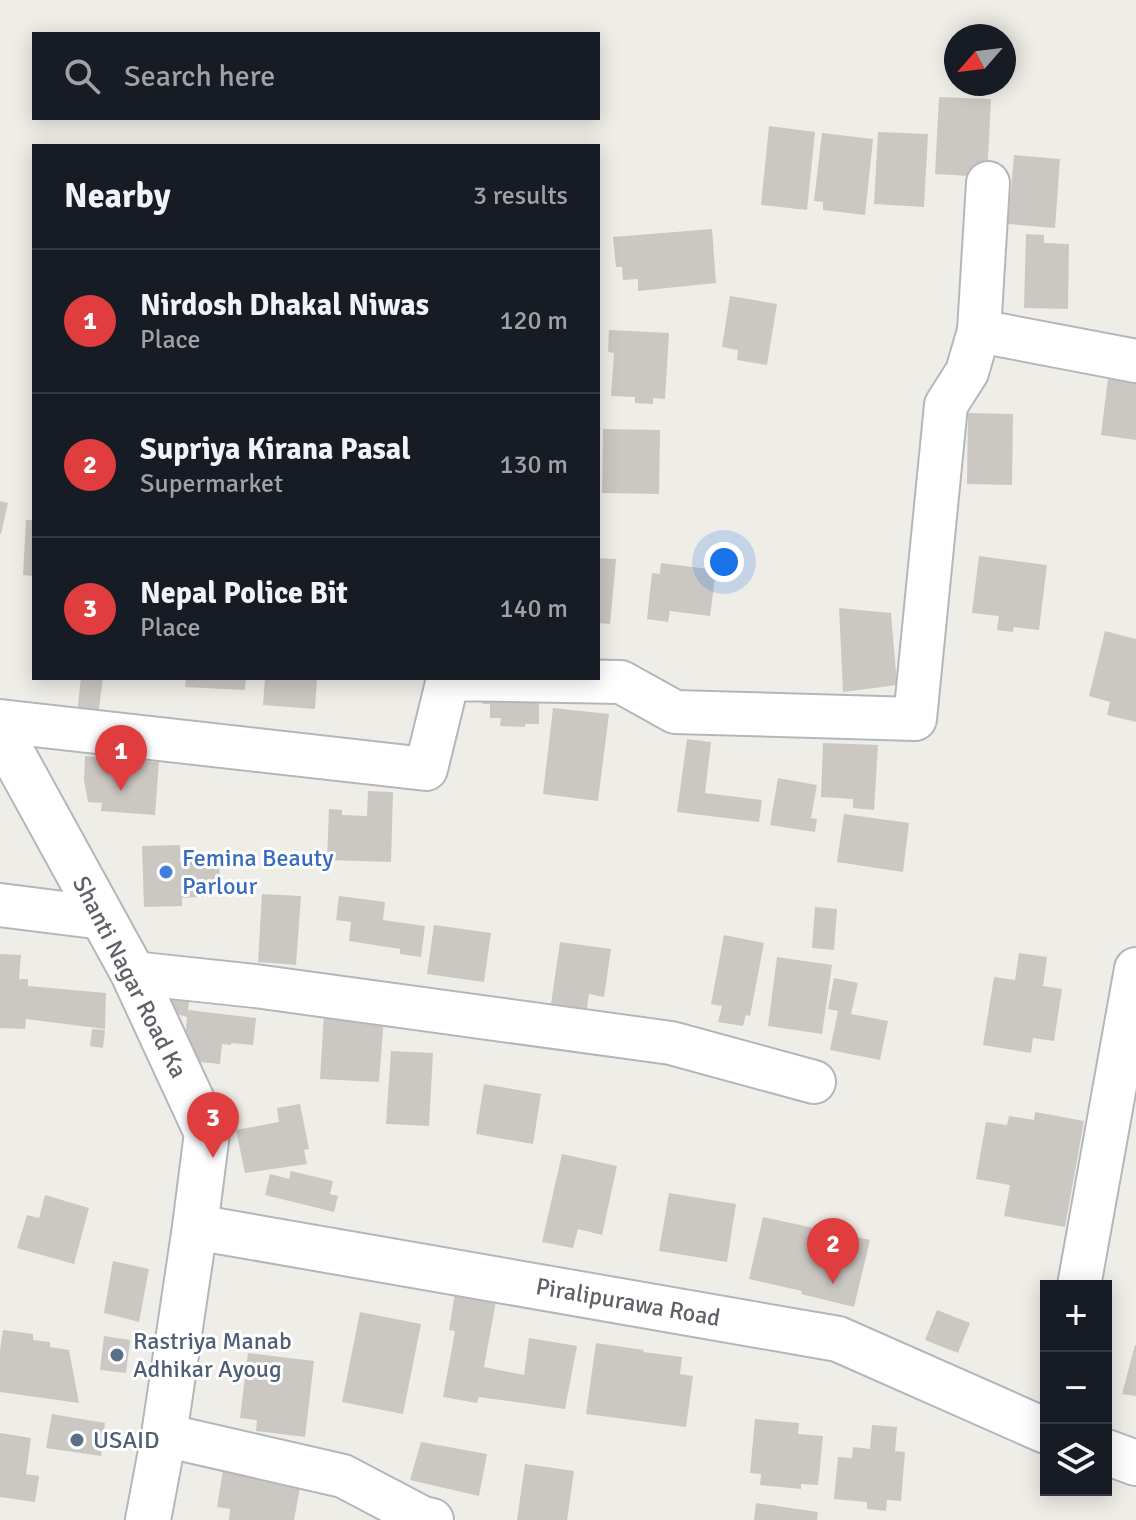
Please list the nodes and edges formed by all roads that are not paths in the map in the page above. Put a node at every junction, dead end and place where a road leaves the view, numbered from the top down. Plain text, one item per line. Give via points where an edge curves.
1 (988, 183) dead end
2 (979, 331) junction
3 (1136, 361) edge
4 (448, 680) edge
5 (506, 680) edge
6 (0, 721) edge
7 (0, 731) edge
8 (0, 905) edge
9 (103, 918) junction
10 (1136, 969) edge
11 (133, 973) junction
12 (814, 1082) dead end
13 (195, 1227) junction
14 (1080, 1280) edge
15 (1040, 1428) edge
16 (164, 1435) junction
17 (1112, 1454) edge
18 (1136, 1463) edge
19 (148, 1520) edge
20 (432, 1520) edge

1 - 2 street
2 - 3 street
2 - 5 street via 967,372 946,405 915,719 675,712 621,682
4 - 6 street via 426,769
7 - 9 street, Shanti Nagar Road Ka
8 - 9 street
9 - 11 street, Shanti Nagar Road Ka
10 - 14 street
11 - 12 street via 671,1043
11 - 13 street, Shanti Nagar Road Ka via 207,1133
13 - 15 street, Piralipurawa Road via 838,1339
13 - 16 street, Shanti Nagar Road Ka
16 - 19 street, Shanti Nagar Road Ka
16 - 20 street via 343,1476
17 - 18 street

